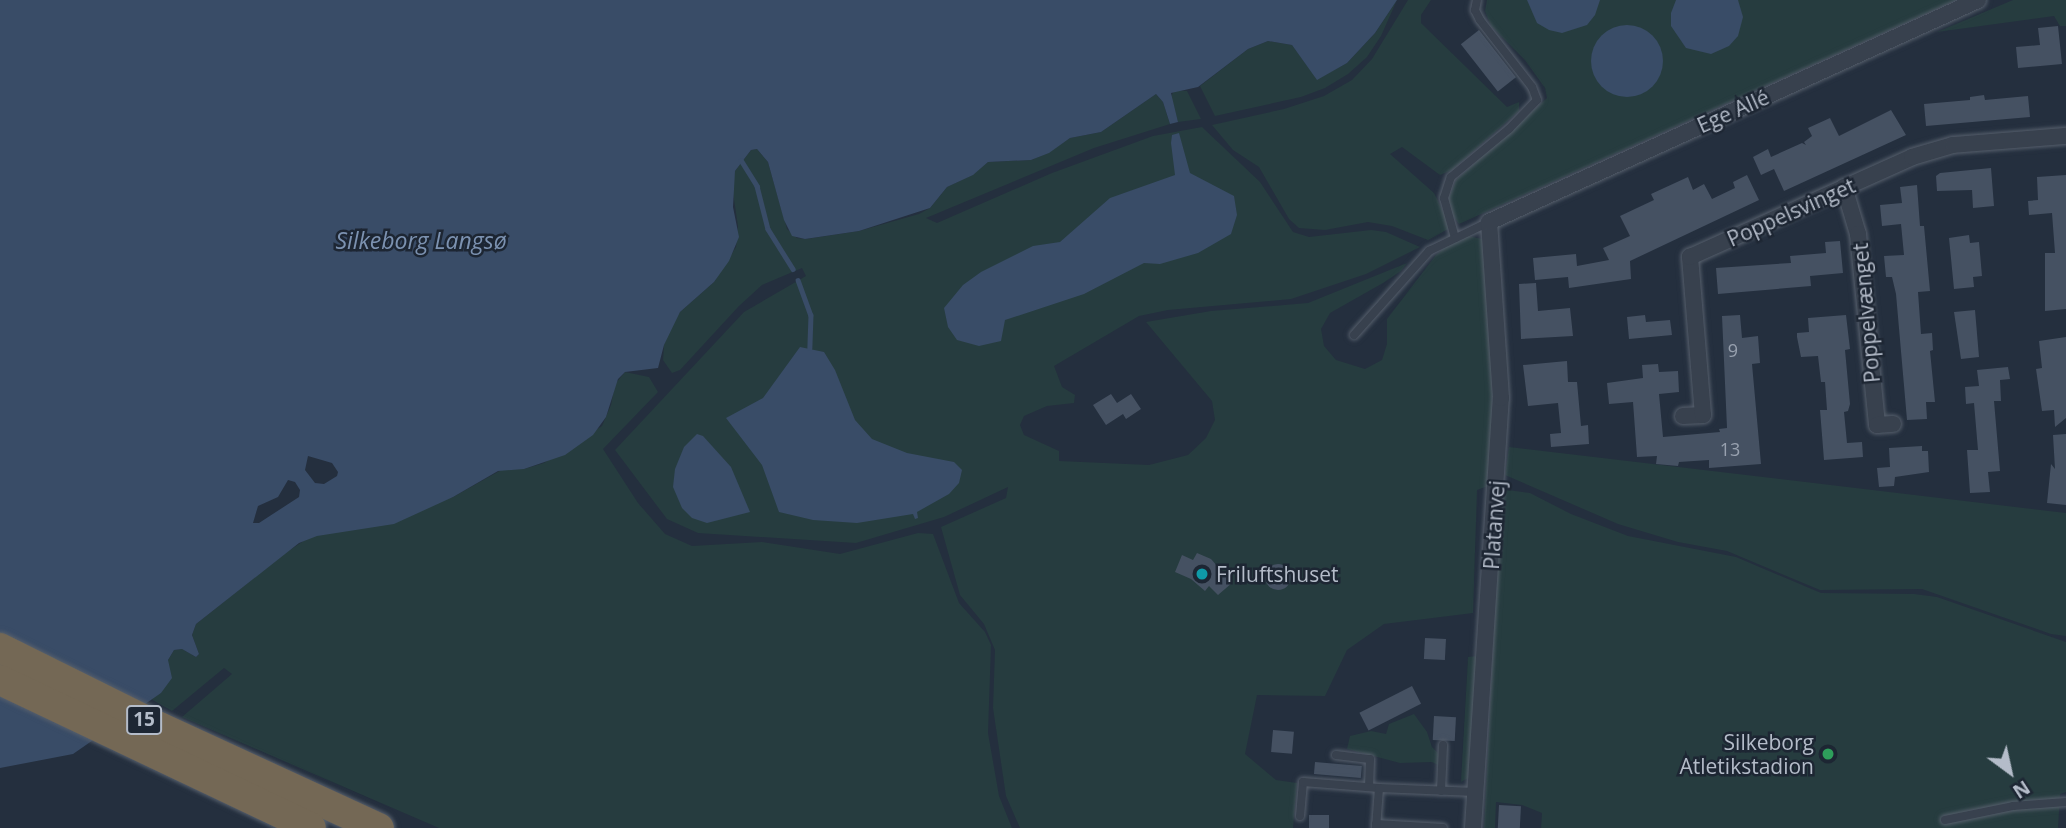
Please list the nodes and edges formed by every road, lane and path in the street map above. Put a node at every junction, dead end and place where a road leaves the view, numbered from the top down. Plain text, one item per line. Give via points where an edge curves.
1 (1477, 0) edge
2 (1978, 0) edge
3 (2066, 136) edge
4 (1844, 187) junction
5 (1489, 222) junction
6 (1455, 237) junction
7 (1354, 335) dead end
8 (1683, 416) dead end
9 (1893, 424) dead end
10 (0, 648) edge
11 (0, 680) edge
12 (1443, 745) dead end
13 (1336, 755) dead end
14 (1369, 787) junction
15 (1379, 788) junction
16 (1441, 790) junction
17 (1476, 792) junction
18 (283, 801) junction
19 (2066, 802) edge
20 (1300, 816) dead end
21 (1945, 820) dead end
22 (1376, 826) edge
23 (311, 828) edge
24 (379, 828) edge
25 (1443, 828) edge
26 (1473, 828) edge

1 - 6 lane via 1480,20 1532,86 1537,100 1451,177 1444,198
2 - 5 street, Ege Allé
3 - 4 street, Poppelsvinget via 1954,145 1912,157
4 - 8 street, Poppelsvinget via 1690,257 1703,415
4 - 9 street, Poppelvænget via 1858,234 1877,425
5 - 6 lane
5 - 17 street, Platanvej via 1501,398
6 - 7 lane via 1429,251
10 - 18 highway, 15
11 - 18 highway, 15
12 - 16 lane
13 - 14 lane via 1370,759
14 - 15 lane
14 - 20 lane via 1303,782
15 - 16 lane
15 - 22 lane
16 - 17 lane
17 - 26 street, Platanvej
18 - 23 highway, 15
18 - 24 highway, 15
19 - 21 lane via 2013,806
22 - 25 lane

